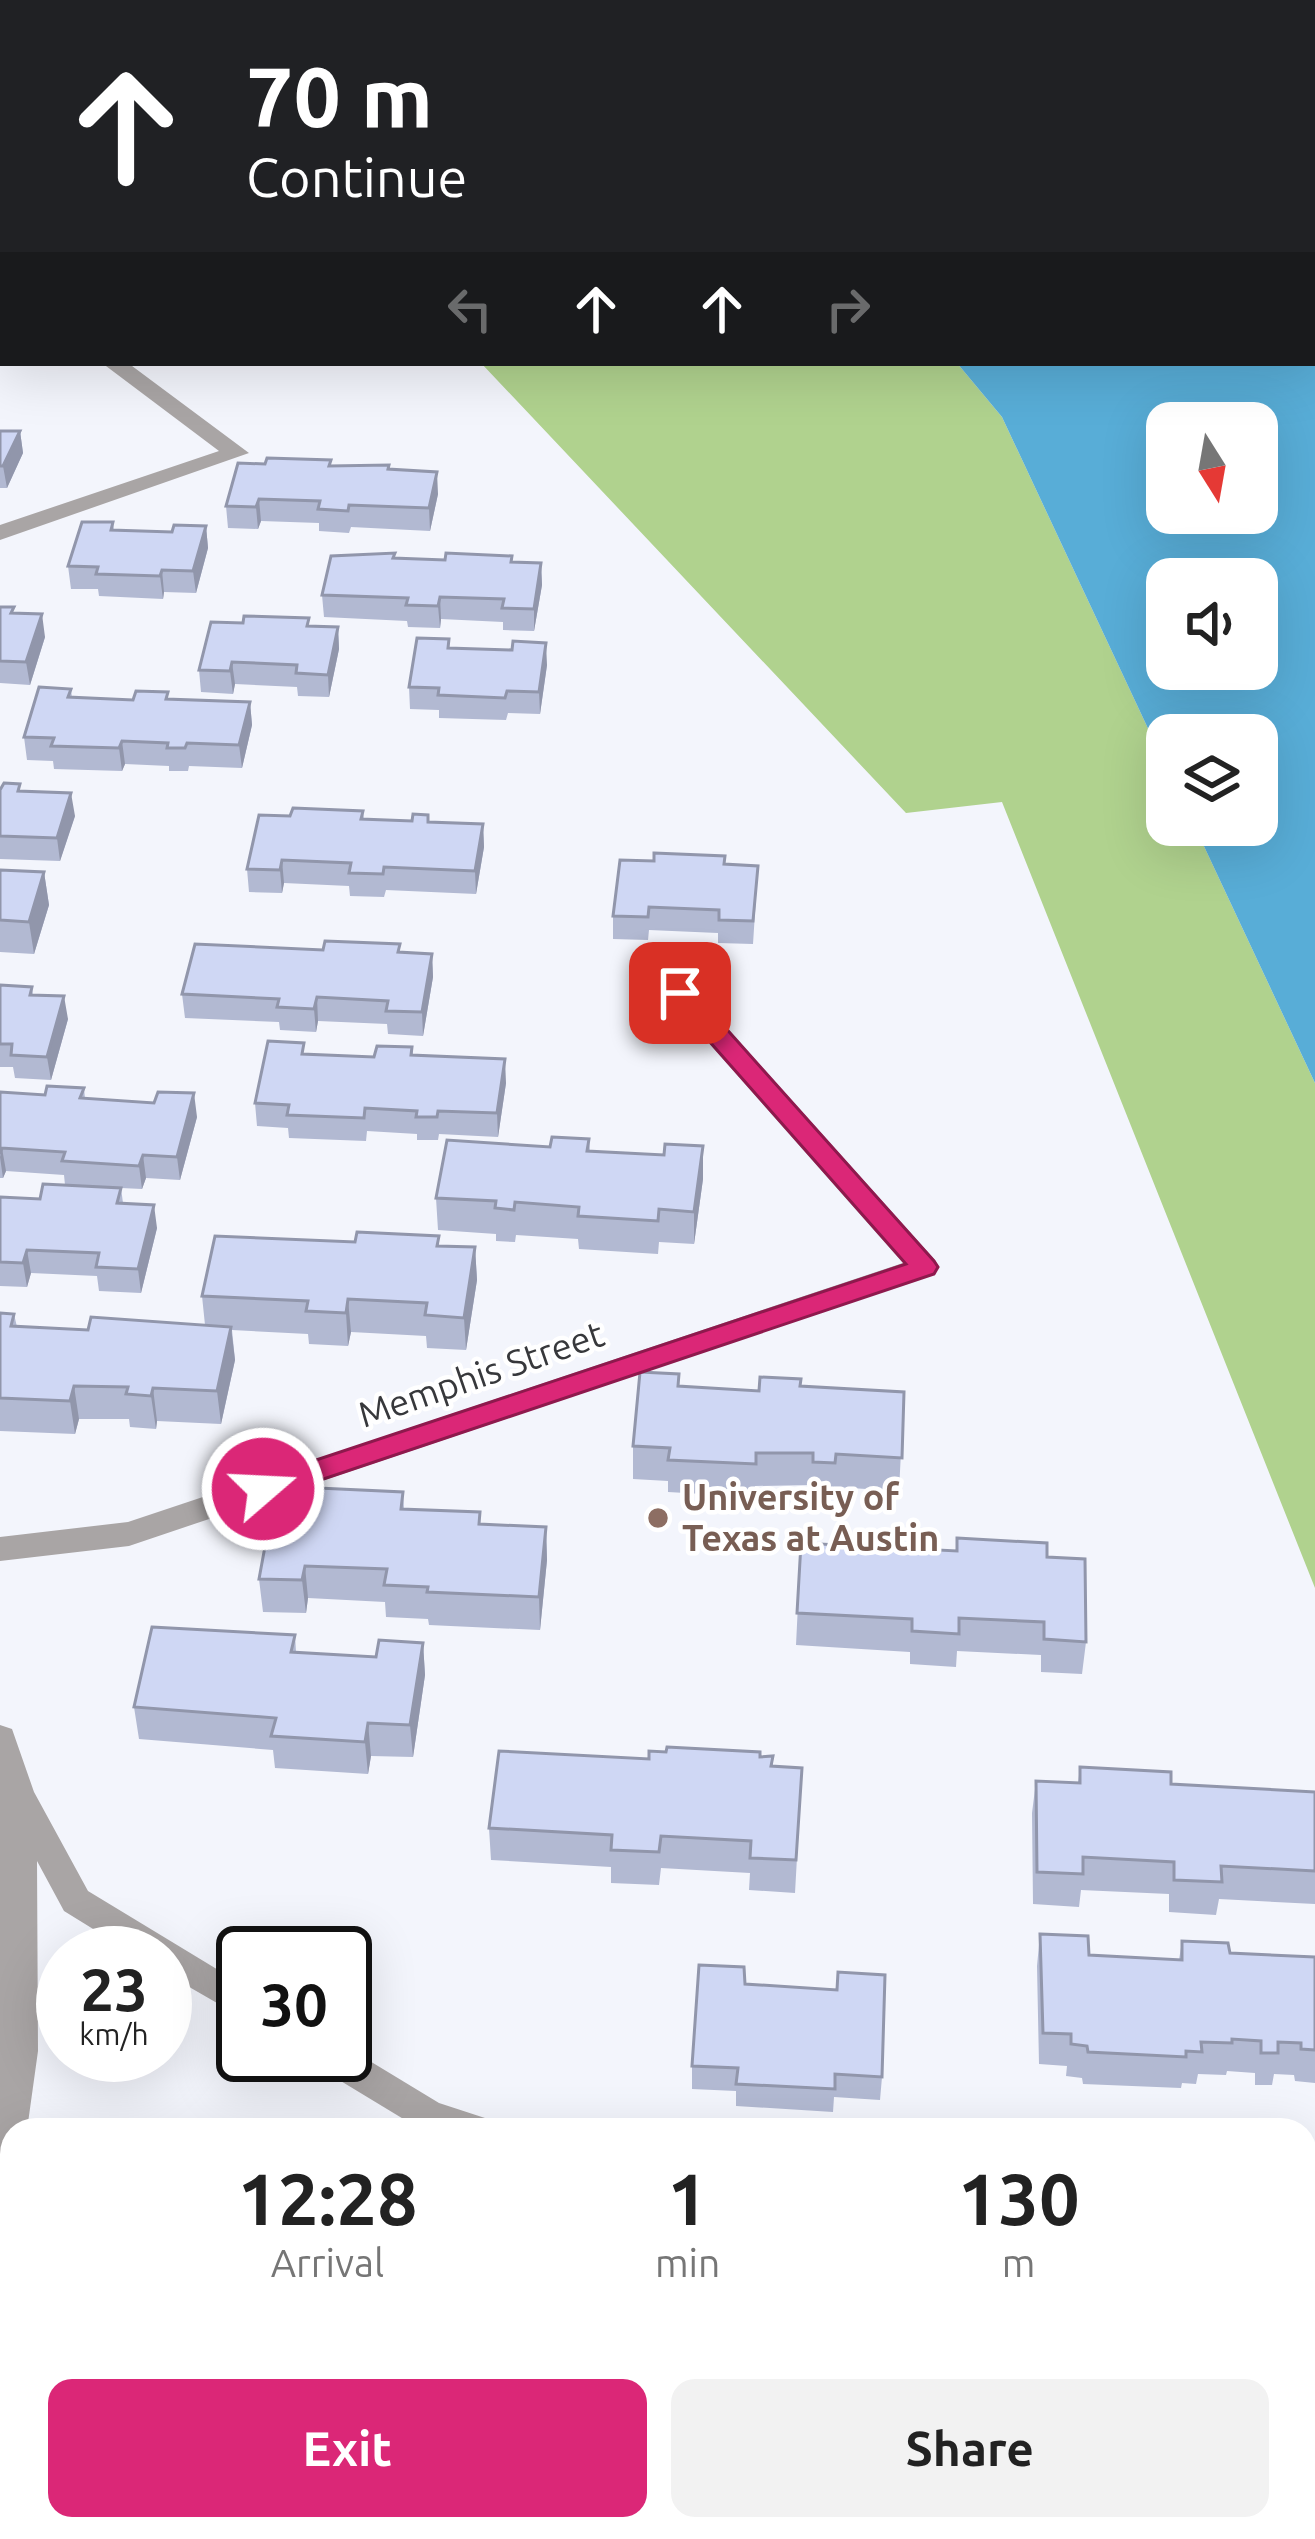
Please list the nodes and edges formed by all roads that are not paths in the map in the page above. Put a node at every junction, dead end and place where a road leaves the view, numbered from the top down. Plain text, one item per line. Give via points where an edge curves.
1 (117, 366) edge
2 (0, 533) edge
3 (680, 993) dead end
4 (0, 1549) edge
5 (0, 1738) edge
6 (19, 1797) junction
7 (118, 1926) edge
8 (372, 2081) edge
9 (10, 2118) edge
10 (437, 2118) edge

1 - 2 street via 237,453
3 - 4 street, Memphis Street via 924,1267 129,1534
5 - 6 street
6 - 7 street via 76,1900
6 - 9 street via 20,2050
8 - 10 street

